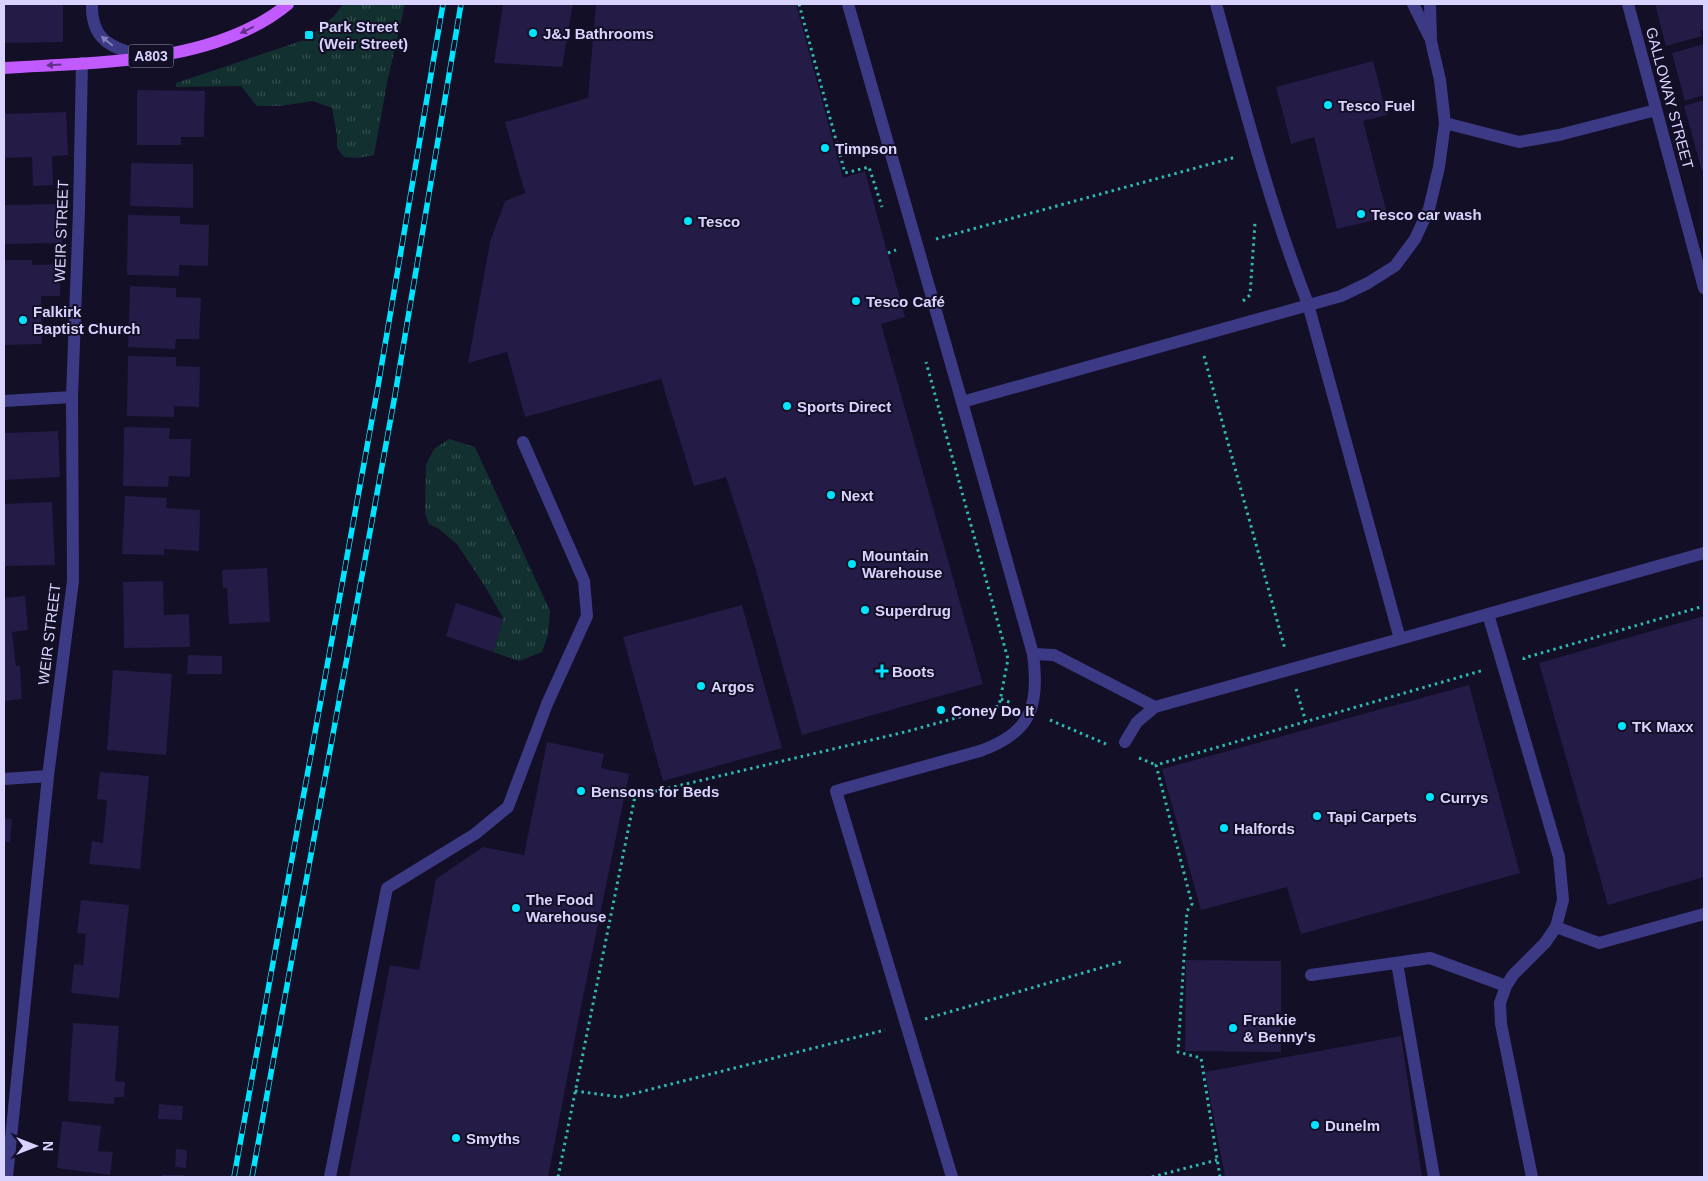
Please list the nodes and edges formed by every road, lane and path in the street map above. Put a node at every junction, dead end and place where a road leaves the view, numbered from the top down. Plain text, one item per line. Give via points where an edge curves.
1 (92, 4) edge
2 (288, 4) edge
3 (799, 4) edge
4 (848, 4) edge
5 (1216, 4) edge
6 (1413, 4) edge
7 (1430, 4) edge
8 (1628, 4) edge
9 (1431, 41) junction
10 (146, 57) junction
11 (82, 63) junction
12 (4, 68) edge
13 (1656, 110) junction
14 (1445, 122) junction
15 (1234, 148) dead end
16 (1237, 156) junction
17 (1239, 166) dead end
18 (884, 213) dead end
19 (1256, 221) dead end
20 (892, 241) dead end
21 (917, 245) junction
22 (895, 251) junction
23 (888, 253) dead end
24 (1704, 288) edge
25 (1241, 302) dead end
26 (1308, 304) junction
27 (1199, 335) junction
28 (924, 355) dead end
29 (72, 397) junction
30 (4, 401) edge
31 (962, 402) junction
32 (523, 442) dead end
33 (1704, 553) edge
34 (1704, 606) edge
35 (1488, 614) junction
36 (1400, 639) junction
37 (1033, 654) junction
38 (1526, 666) dead end
39 (1488, 668) dead end
40 (1290, 670) junction
41 (1001, 699) junction
42 (1155, 707) junction
43 (1030, 711) junction
44 (1306, 722) junction
45 (1126, 742) dead end
46 (1114, 747) dead end
47 (1131, 755) dead end
48 (1156, 765) junction
49 (48, 776) junction
50 (4, 779) edge
51 (1704, 914) edge
52 (1556, 927) junction
53 (1124, 961) dead end
54 (1397, 963) junction
55 (1311, 975) dead end
56 (1506, 986) junction
57 (906, 1024) junction
58 (575, 1091) junction
59 (1218, 1160) junction
60 (6, 1170) edge
61 (330, 1177) edge
62 (558, 1177) edge
63 (952, 1177) edge
64 (1152, 1177) edge
65 (1220, 1177) edge
66 (1434, 1177) edge
67 (1532, 1177) edge

10 -> 1 street via 116,48 105,40 95,29
2 -> 10 main road, A803 via 247,31 197,48
3 - 18 path via 845,173 869,167
4 - 21 street
5 - 26 street via 1268,188
6 - 9 street
7 - 9 street
8 - 13 street, GALLOWAY STREET
9 - 14 street
10 - 11 main road, A803
11 -> 12 main road, A803
11 - 29 street, WEIR STREET
13 - 14 street via 1559,136 1520,142
13 - 24 street, GALLOWAY STREET
14 - 26 street via 1429,209 1415,239 1395,266 1341,296
15 - 16 path
16 - 17 path
16 - 21 path
19 - 25 path via 1250,295
20 - 22 path
21 - 22 path
21 - 31 street
22 - 23 path
26 - 27 street
26 - 36 street
27 - 31 street
27 - 40 path
28 - 41 path via 1008,659
29 - 30 street
29 - 49 street, WEIR STREET via 73,581
31 - 37 street
32 - 61 street via 584,581 588,616 546,704 508,807 475,834 387,888
33 - 35 street
34 - 38 path via 1524,658
35 - 36 street
35 - 52 street via 1559,857 1563,900
36 - 40 street
37 - 42 street via 1054,655
37 - 43 street via 1036,679
39 - 44 path
40 - 42 street
40 - 44 path
41 - 43 path
41 - 58 path via 999,706 905,732 635,796
42 - 45 street via 1137,722
43 - 46 path
43 - 57 street via 1020,728 998,745 838,790
44 - 48 path
47 - 48 path
48 - 59 path via 1192,904 1187,911 1178,1052 1201,1058
49 - 50 street
49 - 60 street, WEIR STREET
51 - 52 street via 1599,943
52 - 56 street
53 - 57 path
54 - 55 street
54 - 56 street via 1430,958
54 - 66 street
56 - 67 street via 1500,1003 1501,1024
57 - 58 path via 620,1097
57 - 63 street
58 - 62 path
59 - 64 path
59 - 65 path

